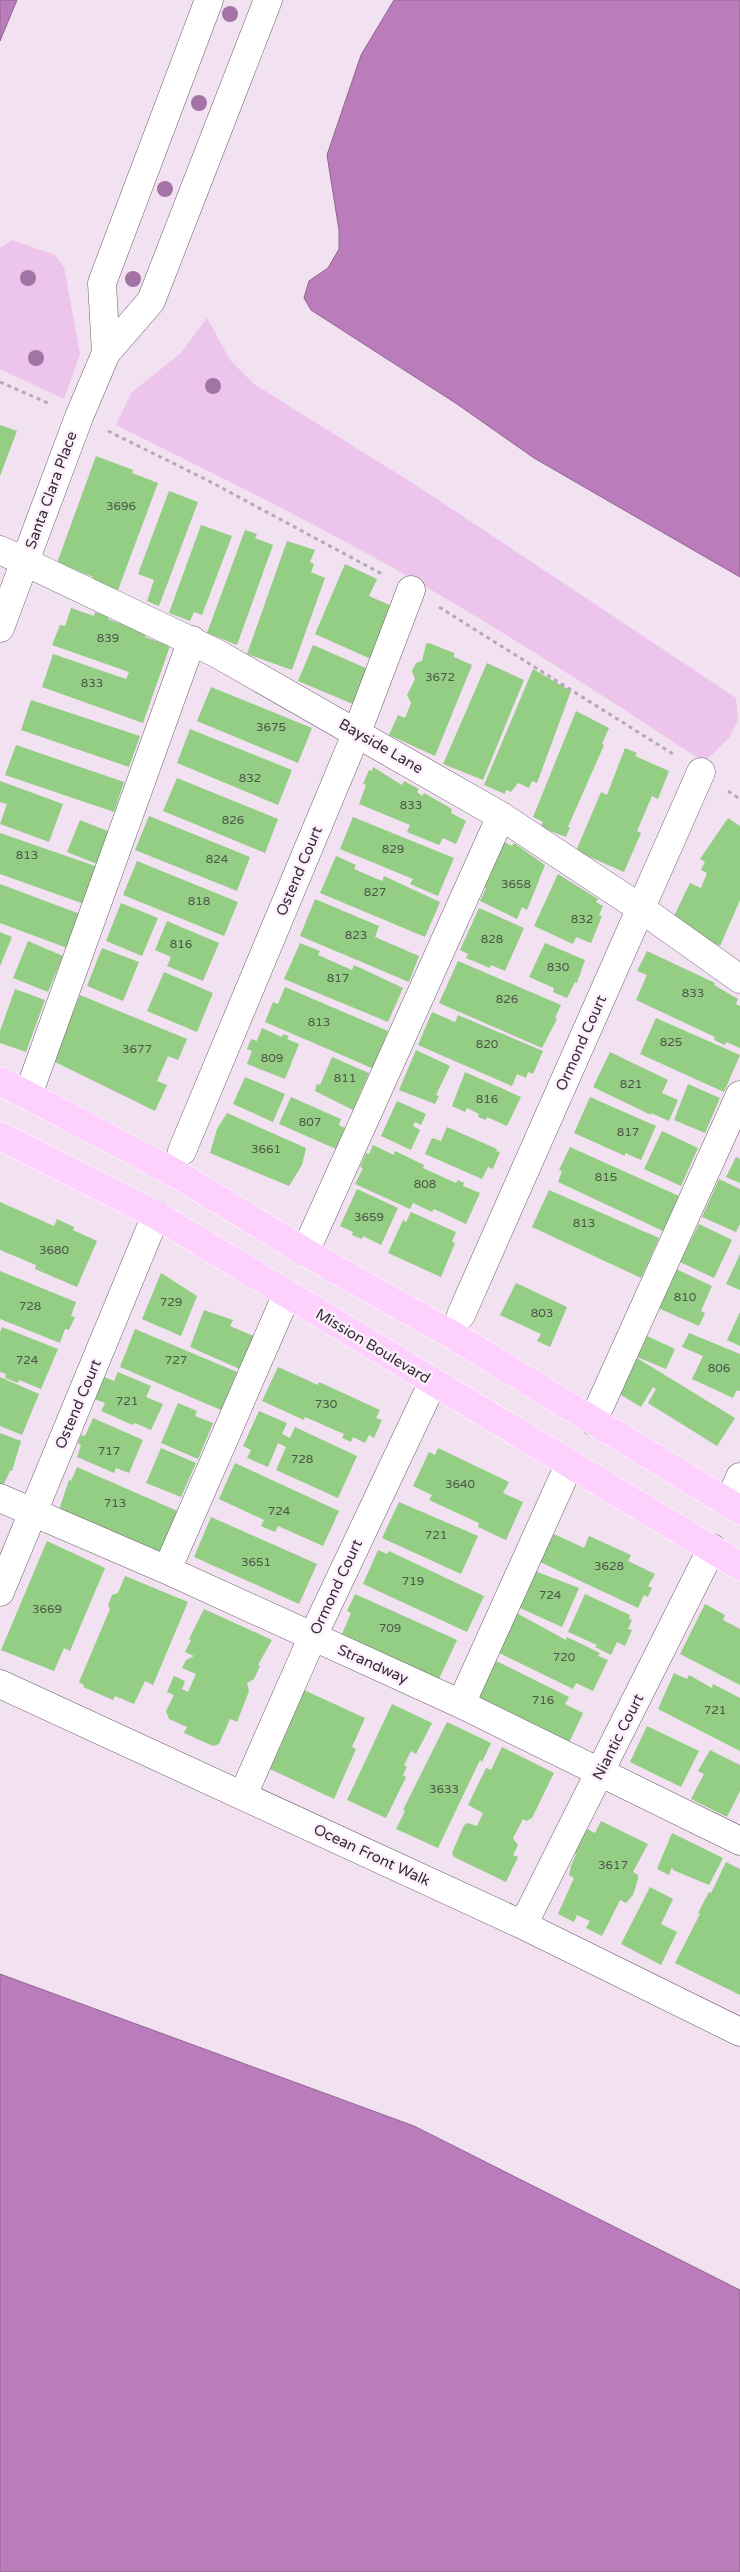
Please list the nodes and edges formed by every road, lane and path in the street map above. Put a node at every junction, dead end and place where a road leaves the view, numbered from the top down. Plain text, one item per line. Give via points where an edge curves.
1 (209, 0) edge
2 (268, 0) edge
3 (106, 353) junction
4 (0, 382) edge
5 (79, 416) junction
6 (0, 550) edge
7 (25, 562) junction
8 (411, 590) dead end
9 (0, 628) edge
10 (192, 640) junction
11 (357, 732) junction
12 (701, 772) dead end
13 (502, 816) junction
14 (640, 908) junction
15 (740, 979) edge
16 (0, 1081) edge
17 (28, 1095) junction
18 (740, 1095) edge
19 (1, 1138) edge
20 (182, 1151) dead end
21 (156, 1215) junction
22 (305, 1252) junction
23 (287, 1294) junction
24 (461, 1315) dead end
25 (433, 1382) junction
26 (593, 1421) junction
27 (569, 1465) junction
28 (740, 1477) edge
29 (0, 1498) edge
30 (734, 1506) edge
31 (33, 1511) junction
32 (712, 1548) junction
33 (740, 1566) edge
34 (167, 1570) junction
35 (0, 1592) edge
36 (313, 1636) junction
37 (0, 1684) edge
38 (461, 1704) junction
39 (600, 1772) junction
40 (243, 1795) junction
41 (740, 1840) edge
42 (523, 1925) junction
43 (740, 2032) edge

1 - 3 street via 102,283
2 - 3 street via 151,302
3 - 5 street, Santa Clara Place
4 - 5 path
5 - 7 street, Santa Clara Place
6 - 7 street, Bayside Lane
7 - 9 street, Santa Clara Place
7 - 10 street, Bayside Lane
8 - 11 street, Ostend Court
10 - 11 street, Bayside Lane
10 - 17 street
11 - 13 street, Bayside Lane
11 - 20 street, Ostend Court
12 - 14 street, Ormond Court
13 - 14 street, Bayside Lane
13 - 22 street
14 - 15 street, Bayside Lane
14 - 24 street, Ormond Court
16 - 17 main road
17 - 22 main road via 175,1173
18 - 26 street
19 - 21 main road, Mission Boulevard
21 - 23 main road, Mission Boulevard
21 - 31 street, Ostend Court
22 - 26 main road via 454,1336
23 - 25 main road, Mission Boulevard
23 - 34 street
25 - 27 main road, Mission Boulevard
25 - 36 street, Ormond Court
26 - 30 main road
27 - 32 main road, Mission Boulevard
27 - 38 street
28 - 30 street
29 - 31 street, Strandway
31 - 34 street, Strandway
31 - 35 street, Ostend Court
32 - 33 main road, Mission Boulevard
32 - 39 street, Niantic Court
34 - 36 street, Strandway
36 - 38 street, Strandway
36 - 40 street, Ormond Court
37 - 40 street, Ocean Front Walk
38 - 39 street, Strandway
39 - 41 street, Strandway
39 - 42 street, Niantic Court
40 - 42 street, Ocean Front Walk
42 - 43 street, Ocean Front Walk

